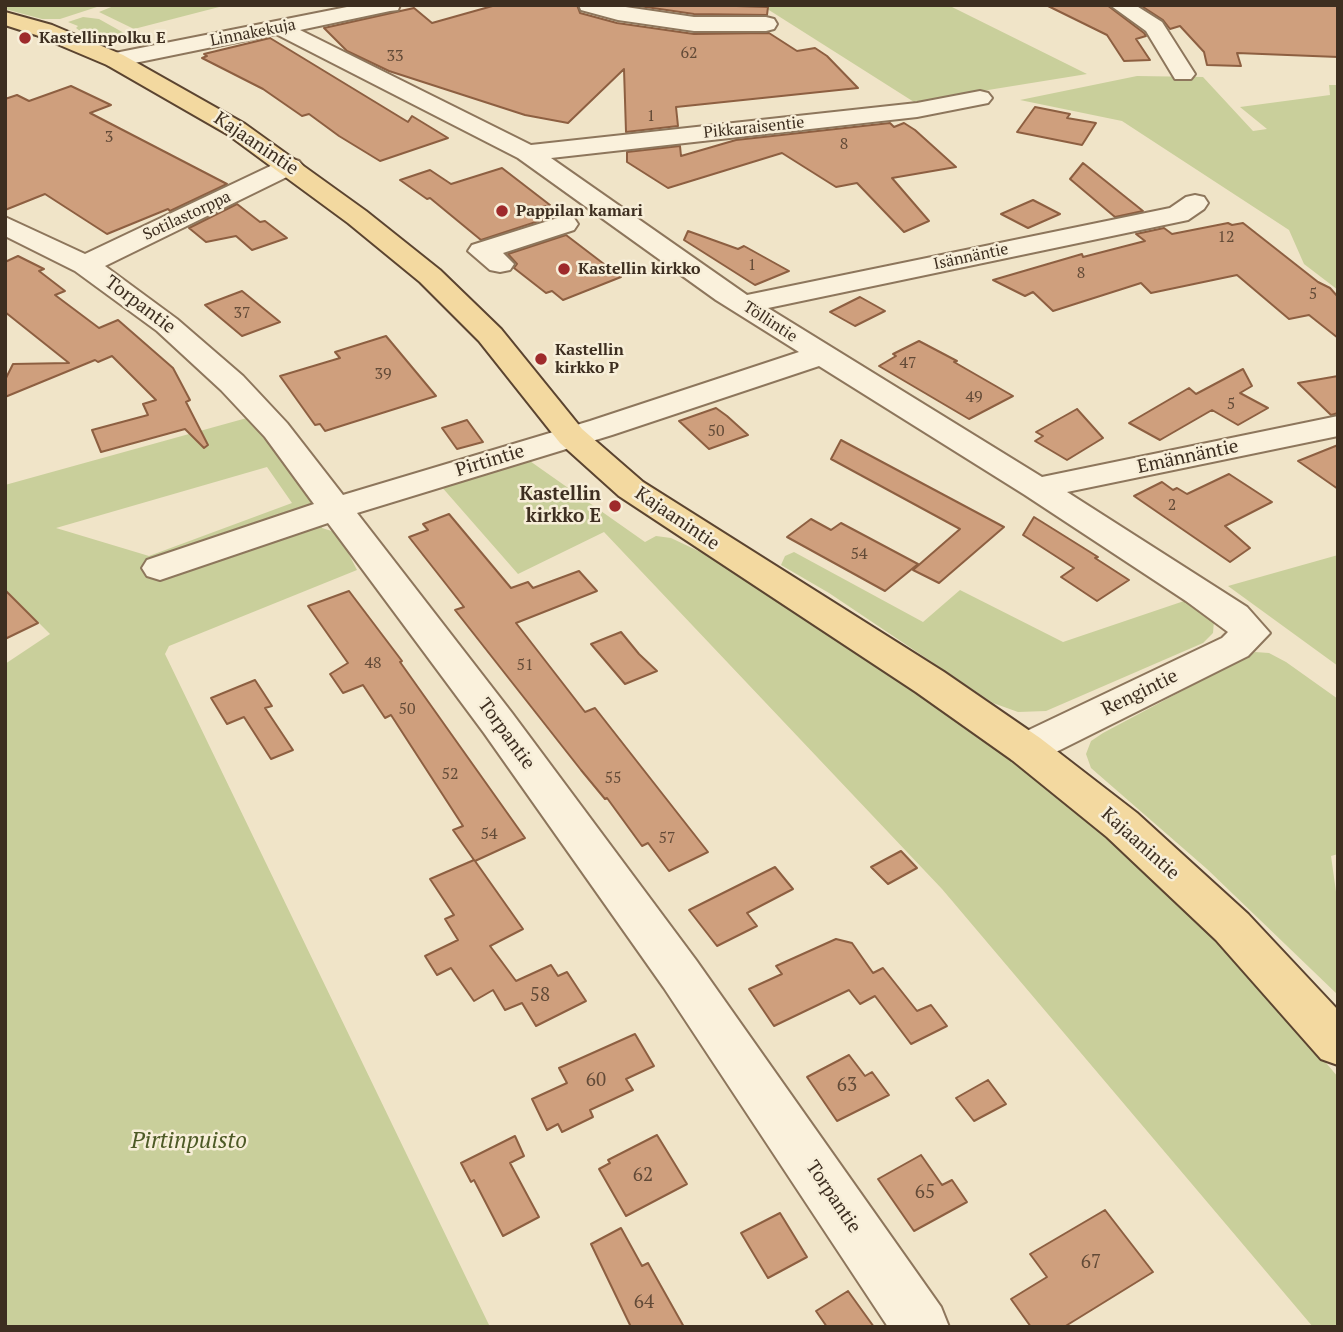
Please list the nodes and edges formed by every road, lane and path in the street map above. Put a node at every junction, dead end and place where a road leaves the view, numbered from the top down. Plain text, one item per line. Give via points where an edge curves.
1 (390, 5) edge
2 (589, 5) edge
3 (1120, 5) edge
4 (5, 18) edge
5 (766, 24) dead end
6 (280, 28) junction
7 (115, 60) junction
8 (1183, 74) dead end
9 (981, 98) dead end
10 (527, 153) junction
11 (290, 166) junction
12 (1195, 203) dead end
13 (564, 224) dead end
14 (5, 225) edge
15 (500, 264) dead end
16 (85, 265) junction
17 (744, 304) junction
18 (821, 355) junction
19 (1338, 426) edge
20 (571, 436) junction
21 (1037, 488) junction
22 (337, 508) junction
23 (160, 568) dead end
24 (1251, 633) joint
25 (1026, 748) junction
26 (1338, 1044) edge
27 (921, 1327) edge

1 - 6 street, Linnakekuja
2 - 5 street via 618,14 694,24
3 - 8 street via 1154,27
4 - 7 main road, Kajaanintie
6 - 7 street, Linnakekuja
6 - 10 street, Töllintie
7 - 11 main road, Kajaanintie via 225,122
9 - 10 street, Pikkaraisentie via 917,110
10 - 17 street, Töllintie
11 - 16 street, Sotilastorppa
11 - 20 main road, Kajaanintie via 429,276 489,335
12 - 17 street, Isännäntie via 1180,214
13 - 15 street via 482,251
14 - 16 street, Torpantie
16 - 22 street, Torpantie via 167,325 232,383
17 - 18 street, Töllintie
18 - 20 street, Pirtintie
18 - 21 street, Töllintie
19 - 21 street, Emännäntie
20 - 22 street, Pirtintie
20 - 25 main road, Kajaanintie via 668,515
21 - 24 street, Töllintie via 1199,592
22 - 23 street, Pirtintie
22 - 27 street, Torpantie via 680,974
24 - 25 street, Rengintie via 1235,647
25 - 26 main road, Kajaanintie via 1122,825 1232,927

